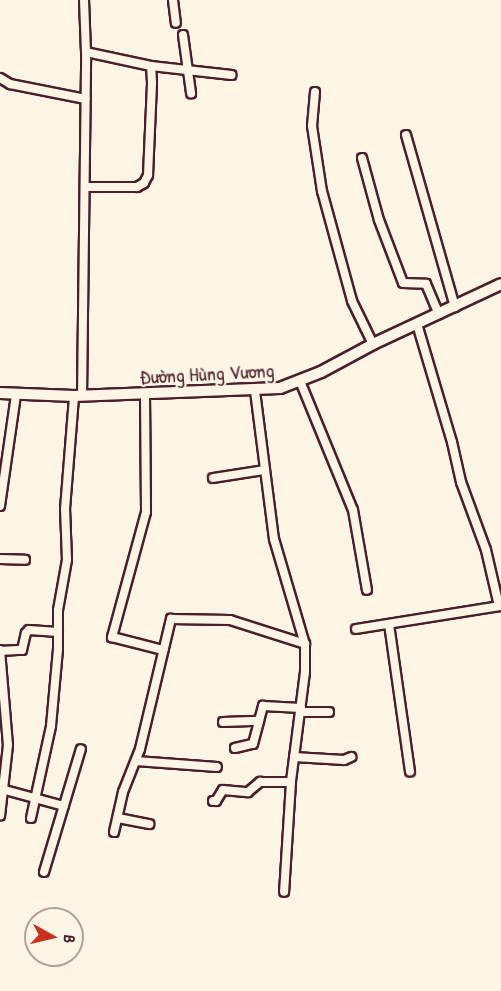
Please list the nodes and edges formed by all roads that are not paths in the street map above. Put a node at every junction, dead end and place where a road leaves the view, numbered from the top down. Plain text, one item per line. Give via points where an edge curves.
1 (84, 0) edge
2 (173, 0) edge
3 (176, 23) dead end
4 (183, 35) dead end
5 (86, 52) junction
6 (151, 66) junction
7 (186, 70) junction
8 (231, 75) dead end
9 (0, 78) edge
10 (315, 92) dead end
11 (191, 93) dead end
12 (86, 99) junction
13 (405, 135) dead end
14 (362, 158) dead end
15 (85, 187) junction
16 (501, 285) edge
17 (455, 307) junction
18 (439, 314) junction
19 (417, 324) junction
20 (373, 344) junction
21 (300, 381) junction
22 (255, 391) junction
23 (0, 393) edge
24 (16, 395) junction
25 (145, 395) junction
26 (78, 396) junction
27 (264, 470) junction
28 (213, 478) dead end
29 (1, 501) edge
30 (0, 559) edge
31 (25, 560) dead end
32 (367, 590) dead end
33 (500, 606) edge
34 (389, 624) junction
35 (356, 629) dead end
36 (58, 632) junction
37 (305, 644) junction
38 (0, 650) edge
39 (163, 650) junction
40 (301, 710) junction
41 (329, 712) dead end
42 (259, 721) junction
43 (223, 722) dead end
44 (81, 748) dead end
45 (235, 748) dead end
46 (351, 757) dead end
47 (294, 758) junction
48 (136, 761) junction
49 (217, 767) dead end
50 (410, 772) dead end
51 (291, 782) junction
52 (5, 790) junction
53 (35, 797) junction
54 (213, 801) dead end
55 (64, 806) junction
56 (0, 816) edge
57 (31, 818) dead end
58 (118, 818) junction
59 (149, 824) dead end
60 (114, 832) dead end
61 (44, 872) dead end
62 (284, 892) dead end

1 - 5 street
2 - 3 street
4 - 7 street
5 - 6 street
5 - 12 street
6 - 7 street
6 - 15 street via 148,168 144,183 137,187
7 - 8 street
7 - 11 street
9 - 12 street via 10,84
10 - 20 street via 312,126 322,191 351,301
12 - 15 street
13 - 17 street
14 - 18 street via 379,220 403,283 426,284
15 - 26 street
16 - 17 street, Đường Hùng Vương
17 - 18 street, Đường Hùng Vương
18 - 19 street, Đường Hùng Vương
19 - 20 street, Đường Hùng Vương
19 - 33 street
20 - 21 street, Đường Hùng Vương
21 - 22 street, Đường Hùng Vương
21 - 32 street via 353,510
22 - 25 street, Đường Hùng Vương
22 - 27 street
23 - 24 street, Đường Hùng Vương
24 - 26 street, Đường Hùng Vương
24 - 29 street
25 - 26 street, Đường Hùng Vương
25 - 39 street via 146,512 112,636
26 - 36 street via 65,509 66,560
27 - 28 street
27 - 37 street via 276,554
30 - 31 street
33 - 34 street
34 - 35 street
34 - 50 street
36 - 38 street via 29,630 22,650
36 - 53 street via 51,726
37 - 39 street via 230,620 175,618 169,623
37 - 40 street
38 - 52 street via 8,745
39 - 48 street
40 - 41 street
40 - 42 street via 263,706
40 - 47 street
42 - 43 street
42 - 45 street via 253,744
44 - 55 street
46 - 47 street
47 - 51 street
48 - 49 street
48 - 58 street via 123,792
51 - 54 street via 260,782 248,792 223,790
51 - 62 street
52 - 53 street
52 - 56 street
53 - 55 street
53 - 57 street
55 - 61 street
58 - 59 street
58 - 60 street

